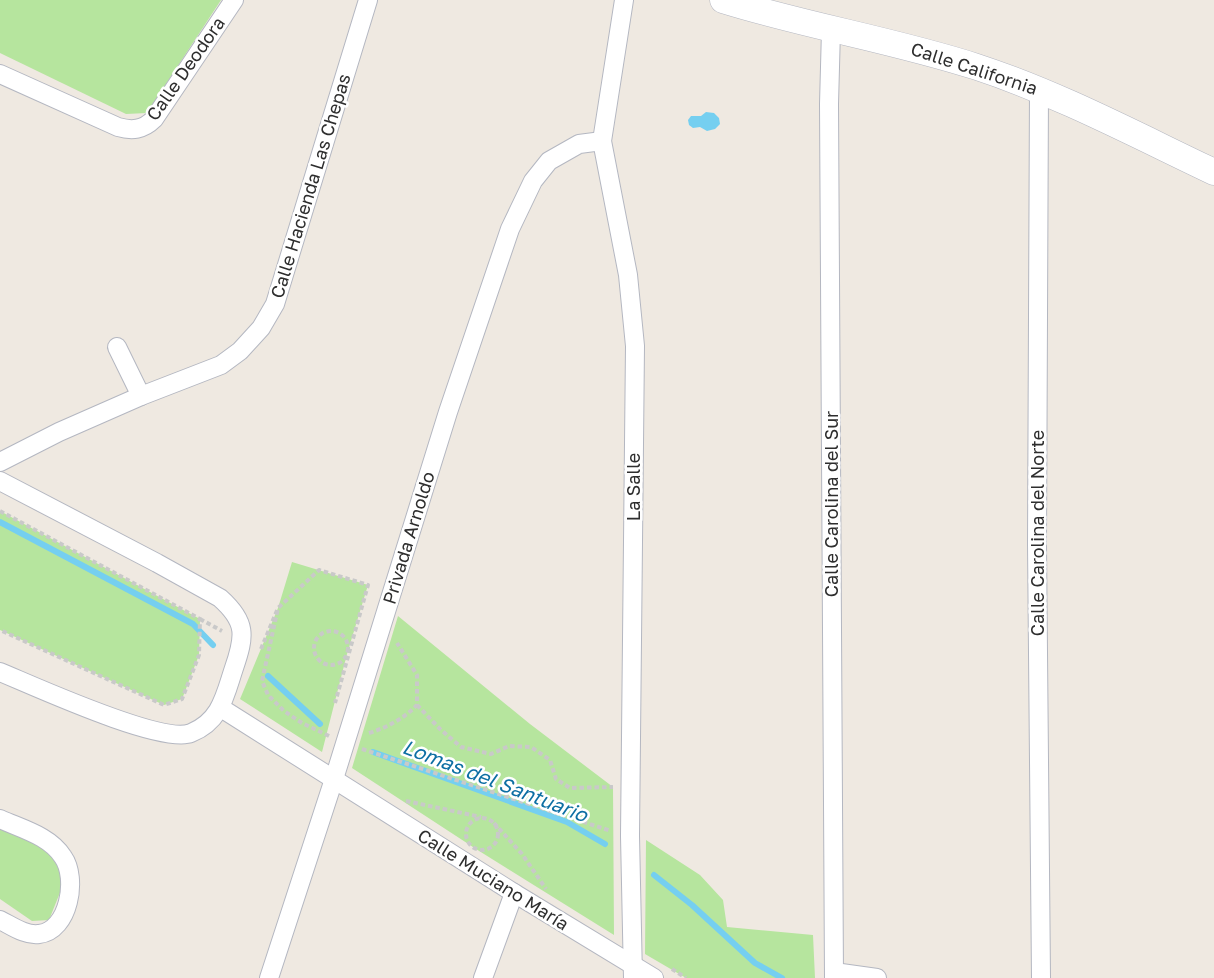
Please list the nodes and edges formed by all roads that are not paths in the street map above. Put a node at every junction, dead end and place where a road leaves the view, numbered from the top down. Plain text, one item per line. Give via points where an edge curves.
1 (234, 0) edge
2 (368, 0) edge
3 (624, 0) edge
4 (723, 0) edge
5 (831, 30) junction
6 (0, 74) edge
7 (1039, 89) junction
8 (602, 141) junction
9 (1214, 172) edge
10 (117, 347) dead end
11 (141, 396) junction
12 (0, 462) edge
13 (0, 481) edge
14 (0, 672) edge
15 (221, 708) junction
16 (334, 779) junction
17 (0, 819) edge
18 (514, 894) junction
19 (0, 920) edge
20 (633, 972) edge
21 (834, 975) edge
22 (269, 978) edge
23 (483, 978) edge
24 (654, 978) edge
25 (877, 978) edge
26 (1041, 978) edge

1 - 6 street, Calle Deodora via 153,119 136,130 118,127
2 - 11 street, Calle Hacienda Las Chepas via 275,304 261,328 221,365
3 - 8 street, La Salle
4 - 5 main road, Calle California
5 - 7 main road, Calle California via 914,48
5 - 21 street, Calle Carolina del Sur
7 - 9 main road, Calle California
7 - 26 street, Calle Carolina del Norte via 1037,544
8 - 16 street, Privada Arnoldo via 579,144 549,161 534,181 510,230 448,412
8 - 20 street, La Salle via 628,275 634,346 630,836
10 - 11 street
11 - 12 street, Calle Hacienda Las Chepas
13 - 15 street via 228,605 238,620 243,642
14 - 15 street via 135,727 166,734 188,735 205,725
15 - 16 street, Calle Muciano María
16 - 18 street, Calle Muciano María
16 - 22 street, Privada Arnoldo
17 - 19 street via 55,847 68,866 71,894 57,926 50,932 37,935
18 - 20 street, Calle Muciano María
18 - 23 street
20 - 24 street, Calle Muciano María
21 - 25 street

